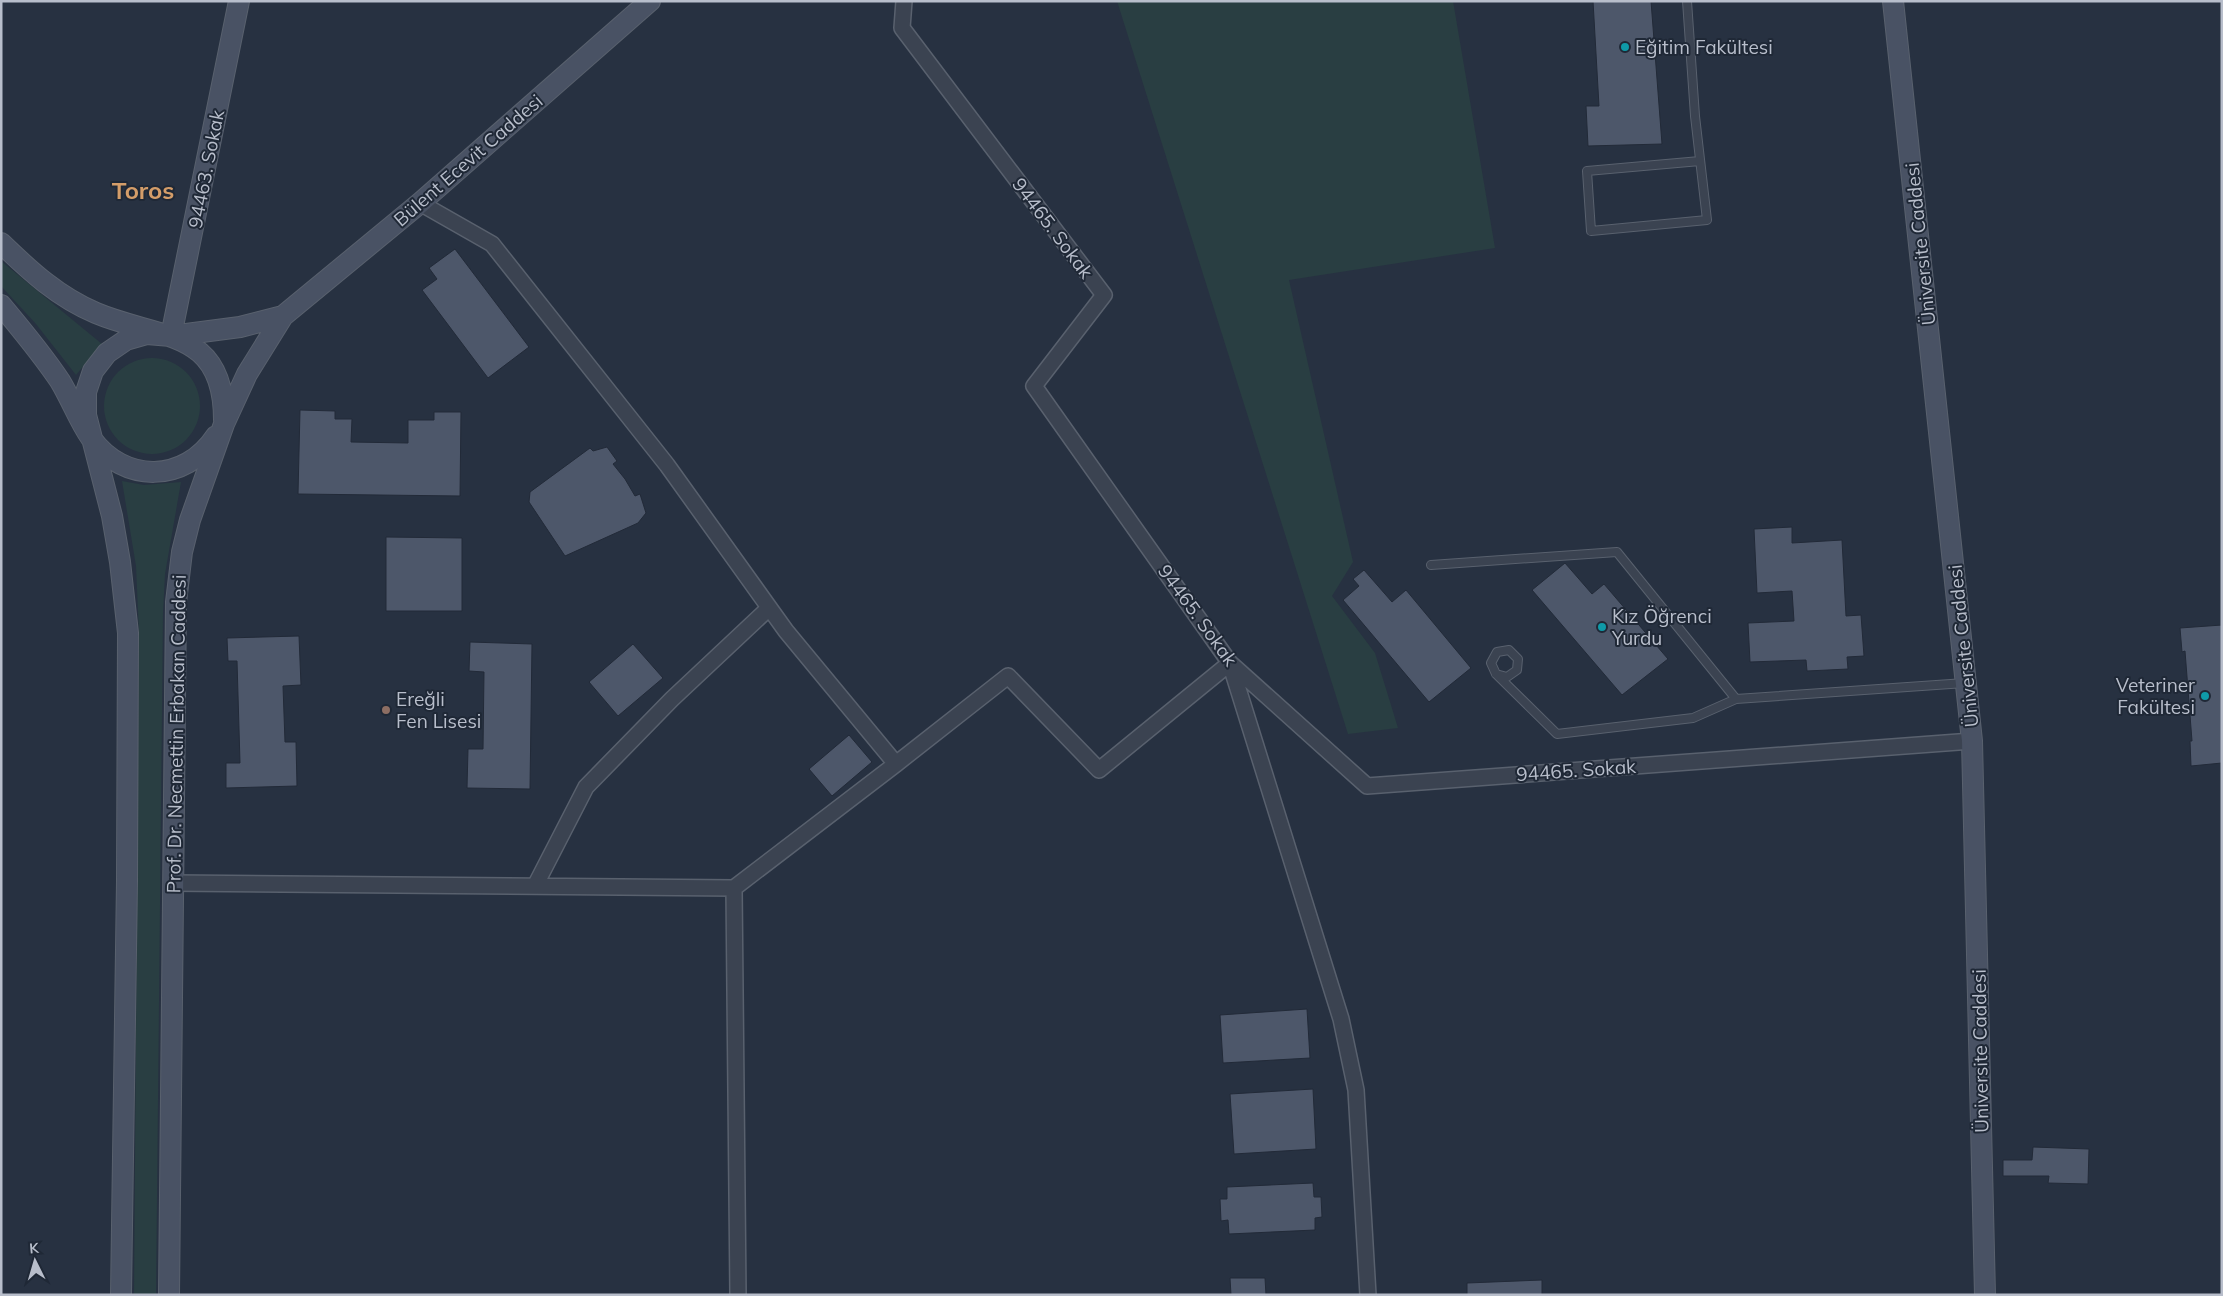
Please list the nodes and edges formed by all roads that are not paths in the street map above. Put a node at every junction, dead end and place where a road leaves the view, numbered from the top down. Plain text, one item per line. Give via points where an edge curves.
1 (239, 1) edge
2 (650, 1) edge
3 (904, 1) edge
4 (1688, 1) edge
5 (1893, 1) edge
6 (1700, 161) junction
7 (420, 203) junction
8 (1, 243) edge
9 (1, 305) edge
10 (283, 316) junction
11 (171, 336) junction
12 (224, 424) junction
13 (91, 438) junction
14 (1431, 565) dead end
15 (769, 608) junction
16 (1230, 663) junction
17 (1496, 674) dead end
18 (1967, 683) junction
19 (1736, 699) junction
20 (1972, 740) junction
21 (896, 764) junction
22 (172, 883) junction
23 (535, 886) junction
24 (734, 888) junction
25 (121, 1295) edge
26 (169, 1295) edge
27 (738, 1295) edge
28 (1368, 1295) edge
29 (1984, 1295) edge

1 - 11 main road, 94463. Sokak
2 - 7 main road, Bülent Ecevit Caddesi
3 - 16 street, 94465. Sokak via 902,28 1104,296 1034,386
4 - 6 lane
5 - 18 main road, Üniversite Caddesi
6 - 6 lane via 1707,220 1591,231 1586,171
7 - 10 main road, Bülent Ecevit Caddesi
7 - 15 street via 492,244 667,465
8 - 11 main road via 46,285 73,301 96,313
9 - 13 main road via 60,382
10 - 11 main road, Bülent Ecevit Caddesi via 240,328
10 - 12 main road, Bülent Ecevit Caddesi via 247,374
11 - 12 main road via 191,344 208,359 220,379
11 - 13 main road via 147,334 126,340 102,359 93,371 86,392
12 - 13 main road via 211,444 194,460 173,470 150,473 127,468 107,455
12 - 22 main road, Prof. Dr. Necmettin Erbakan Caddesi via 190,520 178,577
13 - 25 main road via 112,516 128,633
14 - 19 lane via 1617,552
15 - 21 street
15 - 23 street via 672,699 586,787
16 - 20 street, 94465. Sokak via 1367,786
16 - 21 street via 1099,770 1008,676
16 - 28 street via 1340,1019 1354,1081
17 - 19 lane via 1557,734 1693,718
18 - 19 lane
18 - 20 main road, Üniversite Caddesi
20 - 29 main road, Üniversite Caddesi
21 - 24 street
22 - 23 street
22 - 26 main road, Prof. Dr. Necmettin Erbakan Caddesi
23 - 24 street
24 - 27 street

